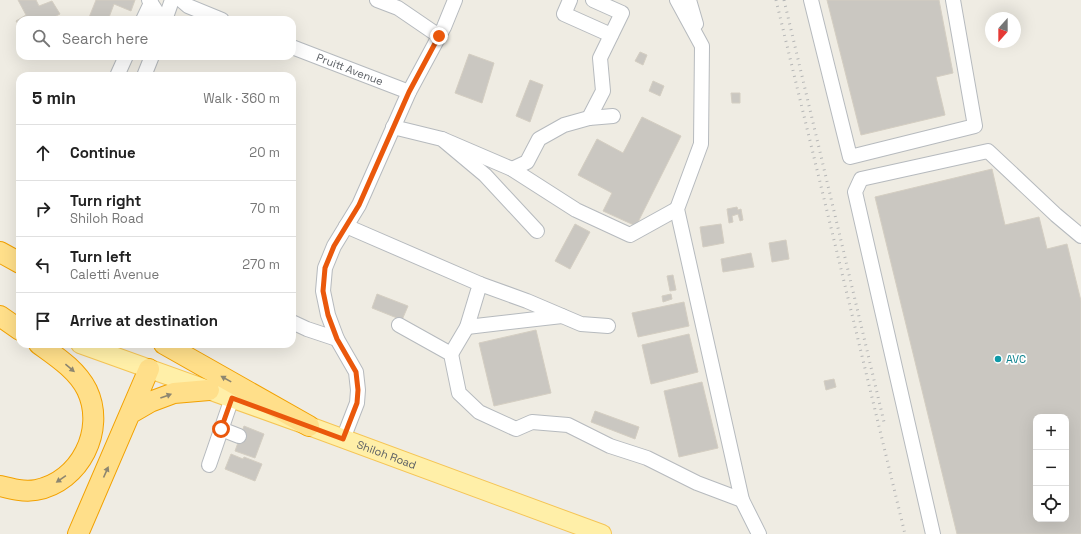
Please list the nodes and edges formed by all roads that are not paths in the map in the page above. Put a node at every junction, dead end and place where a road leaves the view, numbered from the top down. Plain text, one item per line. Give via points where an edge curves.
1 (172, 0) edge
2 (181, 0) edge
3 (377, 0) edge
4 (455, 0) edge
5 (570, 0) edge
6 (593, 0) edge
7 (677, 0) edge
8 (690, 0) edge
9 (811, 0) edge
10 (953, 0) edge
11 (150, 2) edge
12 (145, 16) edge
13 (161, 16) edge
14 (166, 16) edge
15 (212, 16) edge
16 (611, 35) junction
17 (439, 36) junction
18 (702, 46) junction
19 (296, 49) edge
20 (124, 60) edge
21 (150, 60) edge
22 (119, 72) edge
23 (146, 72) edge
24 (409, 92) junction
25 (613, 116) dead end
26 (589, 118) junction
27 (393, 127) junction
28 (442, 140) junction
29 (512, 169) junction
30 (677, 209) junction
31 (346, 226) junction
32 (537, 231) dead end
33 (1081, 236) edge
34 (0, 252) edge
35 (16, 261) edge
36 (480, 284) junction
37 (0, 315) edge
38 (562, 316) junction
39 (16, 321) edge
40 (296, 324) edge
41 (399, 325) dead end
42 (608, 326) dead end
43 (16, 327) edge
44 (467, 327) junction
45 (337, 339) junction
46 (44, 348) edge
47 (91, 348) edge
48 (171, 348) edge
49 (451, 354) junction
50 (149, 369) junction
51 (209, 390) junction
52 (232, 398) junction
53 (131, 413) junction
54 (309, 426) junction
55 (221, 429) junction
56 (239, 436) dead end
57 (343, 439) junction
58 (209, 465) dead end
59 (0, 486) edge
60 (742, 500) junction
61 (78, 534) edge
62 (602, 534) edge
63 (759, 534) edge
64 (933, 534) edge

1 - 14 street
2 - 15 street via 188,6
3 - 17 street via 398,8
4 - 17 street
5 - 16 street via 564,14
6 - 16 street via 622,13
7 - 18 street
8 - 18 street
9 - 10 street via 850,157 975,126
11 - 12 street
11 - 13 street
16 - 26 street via 600,58 603,91
17 - 24 street
18 - 30 street via 702,144
19 - 24 street, Pruitt Avenue
20 - 22 street
21 - 23 street
24 - 27 street
25 - 26 street
26 - 29 street via 564,125 539,139 527,162
27 - 28 street
27 - 31 street via 359,205
28 - 29 street
28 - 32 street via 485,175
29 - 30 street via 576,210 630,235
30 - 60 street
31 - 36 street
31 - 45 street via 325,268 323,291
33 - 64 street via 988,151 861,179 855,192
34 - 35 highway
36 - 38 street
36 - 44 street
37 - 39 main road
37 - 43 highway
38 - 42 street via 581,324
38 - 44 street
40 - 45 street
41 - 49 street
44 - 49 street
45 - 57 street via 356,372 358,390 357,403
46 -> 59 highway via 77,374 87,390 94,415 88,447 71,471 47,487 22,490
47 - 50 main road, Shiloh Road
54 -> 48 highway
49 - 60 street via 459,393 479,412 516,429 532,422 568,425 610,446 647,458 697,483
50 - 51 main road, Shiloh Road
50 - 53 highway
51 - 52 main road, Shiloh Road
53 -> 51 highway via 174,393
52 - 54 main road, Shiloh Road
52 - 55 street
61 -> 53 highway
54 - 57 main road, Shiloh Road
55 - 56 street
55 - 58 street
57 - 62 main road, Shiloh Road
60 - 63 street

